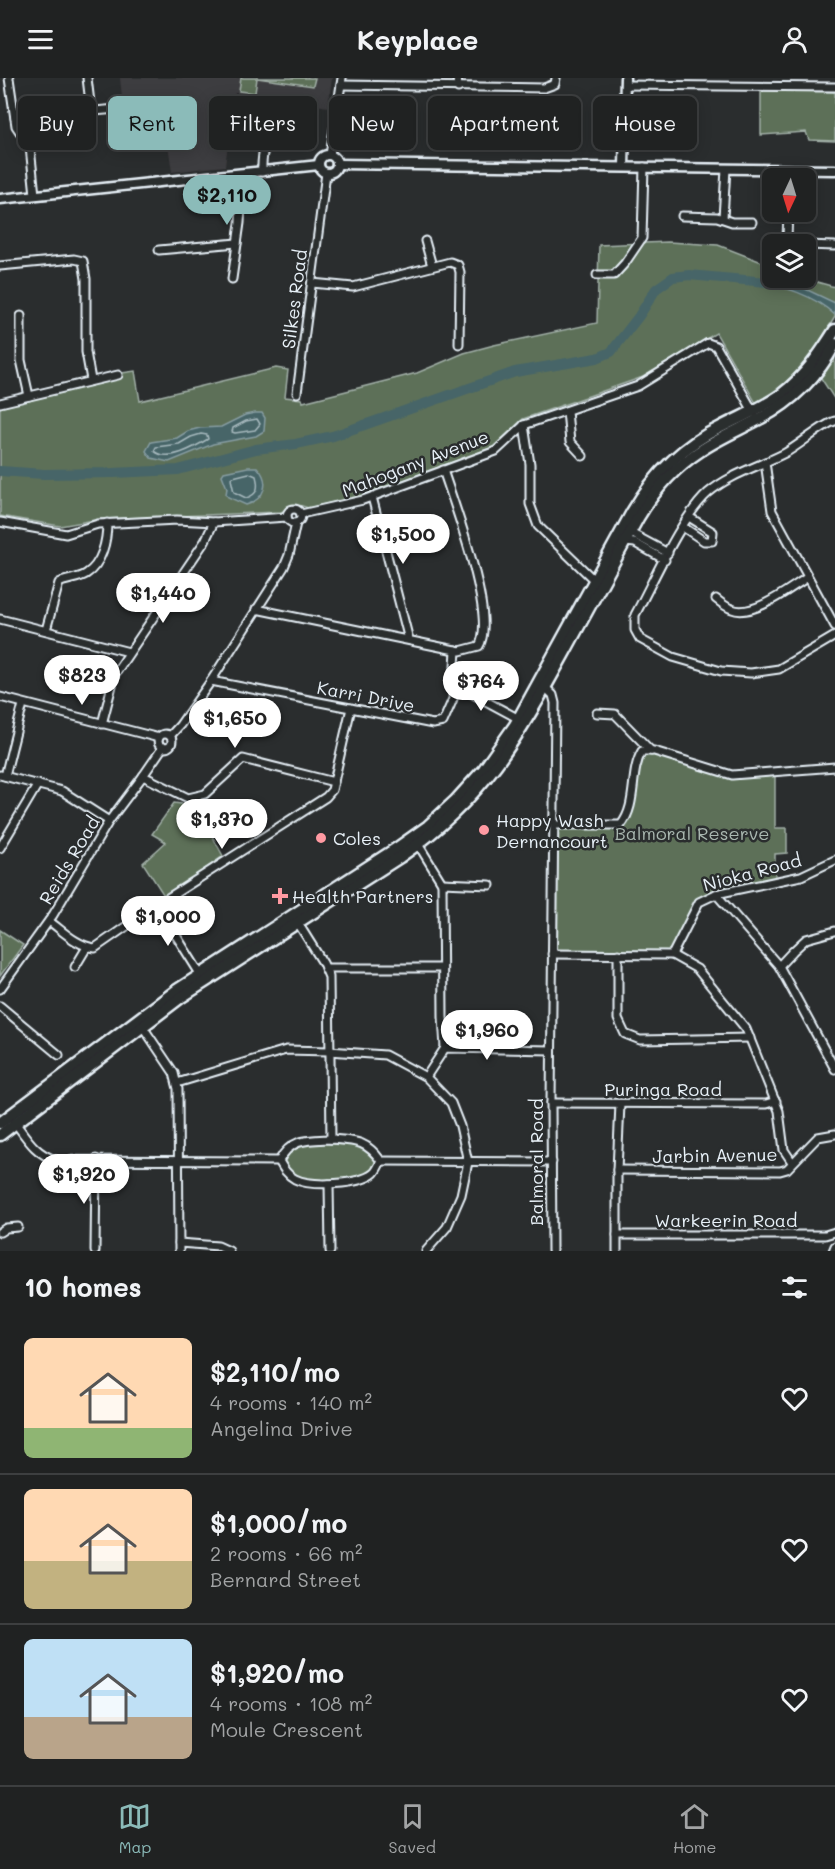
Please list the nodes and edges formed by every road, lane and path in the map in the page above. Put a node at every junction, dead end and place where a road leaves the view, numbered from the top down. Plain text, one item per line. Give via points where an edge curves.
1 (9, 78) edge
2 (87, 78) edge
3 (457, 78) edge
4 (556, 78) edge
5 (342, 81) edge
6 (625, 82) edge
7 (835, 87) edge
8 (458, 88) junction
9 (89, 96) edge
10 (15, 118) junction
11 (18, 118) edge
12 (263, 150) edge
13 (330, 155) junction
14 (338, 164) junction
15 (319, 165) junction
16 (624, 167) junction
17 (644, 167) junction
18 (726, 169) junction
19 (835, 170) edge
20 (262, 172) junction
21 (762, 172) edge
22 (816, 172) edge
23 (326, 173) junction
24 (243, 174) junction
25 (35, 195) junction
26 (0, 199) edge
27 (682, 216) dead end
28 (723, 218) junction
29 (752, 222) dead end
30 (425, 241) dead end
31 (237, 243) junction
32 (816, 245) edge
33 (835, 246) edge
34 (159, 250) dead end
35 (0, 266) edge
36 (432, 266) junction
37 (597, 275) dead end
38 (232, 279) dead end
39 (312, 283) junction
40 (21, 316) dead end
41 (834, 337) edge
42 (459, 344) dead end
43 (118, 375) dead end
44 (91, 380) junction
45 (297, 393) dead end
46 (29, 396) junction
47 (0, 402) edge
48 (567, 411) junction
49 (756, 416) junction
50 (835, 421) edge
51 (524, 425) junction
52 (583, 456) dead end
53 (765, 462) junction
54 (443, 470) junction
55 (372, 497) junction
56 (301, 514) junction
57 (287, 517) junction
58 (689, 517) junction
59 (0, 522) edge
60 (214, 522) junction
61 (296, 523) junction
62 (107, 524) junction
63 (683, 527) junction
64 (626, 536) junction
65 (667, 556) junction
66 (807, 577) junction
67 (598, 583) junction
68 (716, 599) dead end
69 (256, 609) junction
70 (0, 619) edge
71 (835, 626) edge
72 (46, 630) junction
73 (835, 636) edge
74 (409, 640) junction
75 (458, 650) junction
76 (129, 652) junction
77 (211, 681) junction
78 (454, 684) junction
79 (543, 685) junction
80 (0, 697) edge
81 (23, 704) junction
82 (351, 708) junction
83 (597, 713) dead end
84 (522, 720) junction
85 (102, 724) junction
86 (170, 736) junction
87 (159, 738) junction
88 (163, 747) junction
89 (651, 751) junction
90 (835, 766) edge
91 (3, 776) edge
92 (143, 776) junction
93 (334, 782) junction
94 (38, 784) junction
95 (109, 821) junction
96 (554, 825) junction
97 (418, 844) junction
98 (0, 848) edge
99 (835, 860) edge
100 (442, 883) junction
101 (490, 885) dead end
102 (716, 894) junction
103 (158, 905) junction
104 (296, 919) junction
105 (49, 921) junction
106 (835, 931) edge
107 (87, 947) junction
108 (552, 954) junction
109 (618, 954) junction
110 (672, 955) junction
111 (779, 966) junction
112 (75, 967) dead end
113 (325, 968) junction
114 (442, 968) junction
115 (202, 978) junction
116 (0, 989) edge
117 (0, 1006) edge
118 (140, 1022) junction
119 (750, 1038) junction
120 (445, 1048) junction
121 (551, 1050) junction
122 (329, 1051) junction
123 (59, 1055) dead end
124 (835, 1069) edge
125 (426, 1077) junction
126 (177, 1083) junction
127 (776, 1101) junction
128 (551, 1103) junction
129 (621, 1104) junction
130 (13, 1119) junction
131 (0, 1123) edge
132 (835, 1134) edge
133 (0, 1135) edge
134 (331, 1140) junction
135 (96, 1159) junction
136 (178, 1160) junction
137 (279, 1161) junction
138 (381, 1161) junction
139 (468, 1162) junction
140 (552, 1162) junction
141 (792, 1162) junction
142 (617, 1170) junction
143 (328, 1184) junction
144 (18, 1227) dead end
145 (0, 1232) edge
146 (835, 1232) edge
147 (617, 1235) junction
148 (835, 1246) edge
149 (179, 1247) edge
150 (95, 1251) edge
151 (229, 1251) edge
152 (330, 1251) edge
153 (427, 1251) edge
154 (552, 1251) edge
155 (617, 1251) edge
156 (832, 1251) edge

1 - 10 street
2 - 9 street
3 - 8 street
4 - 8 street via 555,84 544,88
5 - 8 street
5 - 13 street
6 - 7 street
6 - 16 street
10 - 11 street
10 - 25 street via 30,147
12 - 20 street
13 - 14 street
13 - 15 street via 322,157
14 - 16 street
14 - 23 street
15 - 20 street
15 - 23 street
16 - 17 street
17 - 18 street
17 - 37 street via 642,238 614,275
18 - 21 street
18 - 28 street
19 - 22 street
20 - 24 street
23 - 39 street, Silkes Road
24 - 25 street
24 - 31 street
25 - 26 street
27 - 28 street
28 - 29 street
30 - 36 street
31 - 34 street
31 - 38 street
32 - 33 street
35 - 44 street via 83,261 86,352
36 - 39 street via 353,287
36 - 42 street via 450,262 458,265
39 - 45 street, Silkes Road
40 - 46 street via 21,360
41 - 49 main road via 794,384
43 - 44 street
44 - 46 street
46 - 47 street
48 - 49 street, Mahogany Avenue via 638,386 708,344 716,346
48 - 51 street, Mahogany Avenue
48 - 52 street via 570,442
49 - 64 main road via 681,465 651,498
50 - 53 street
51 - 54 street, Mahogany Avenue via 496,451
51 - 67 street via 530,464 530,504 538,526
53 - 58 street via 709,492
53 - 66 street via 772,511
54 - 55 street, Mahogany Avenue
54 - 75 street via 483,607 482,642
55 - 56 street, Mahogany Avenue
55 - 74 street
56 - 57 street via 293,509
56 - 61 street
57 - 60 street
57 - 61 street
58 - 63 street
58 - 63 street via 713,532 711,541 704,541
59 - 62 street via 66,534
60 - 62 street
60 - 76 street
61 - 69 street via 287,561
62 - 72 street via 105,549 92,567 86,574 59,583
63 - 65 street
64 - 65 street
64 - 65 street
64 - 67 main road
65 - 73 street via 635,615 635,630 640,639 673,657 721,671 763,672 779,669
66 - 68 street via 750,610 734,610
66 - 71 street
67 - 79 main road
69 - 74 street
69 - 77 street
70 - 72 street
72 - 76 street
74 - 75 street
75 - 78 street, Karri Drive
76 - 85 street via 115,674
77 - 82 street, Karri Drive
77 - 86 street
78 - 82 street, Karri Drive via 453,699 443,722 433,724
78 - 84 street
79 - 84 main road
79 - 96 street, Balmoral Road via 555,703
80 - 81 street
81 - 85 street
81 - 91 street
82 - 93 street
83 - 89 street via 615,714
84 - 97 main road via 506,754 479,789
84 - 104 main road via 484,770 436,819
85 - 87 street
86 - 87 street via 164,734
86 - 88 street via 170,745
87 - 88 street
88 - 92 street, Reids Road
89 - 90 street via 732,775
89 - 96 street via 642,751 637,760 629,816 621,825
91 - 94 street
92 - 93 street via 186,798 205,794 243,759
92 - 95 street, Reids Road
93 - 103 street via 326,798
94 - 95 street via 62,791
94 - 98 street
95 - 105 street, Reids Road
96 - 108 street, Balmoral Road
97 - 100 street
97 - 104 main road
99 - 102 street, Nioka Road via 801,876
100 - 101 street
100 - 114 street
102 - 110 street, Nioka Road via 699,902
102 - 111 street
103 - 107 street via 95,948
103 - 115 street
104 - 113 street
104 - 115 main road
105 - 107 street
105 - 116 street, Reids Road
106 - 111 street via 806,939
107 - 112 street
108 - 109 street
108 - 121 street, Balmoral Road
109 - 110 street
109 - 119 street via 618,1019 625,1034 640,1040
110 - 119 street via 697,969
111 - 124 street
113 - 114 street
113 - 122 street via 329,977
114 - 120 street
115 - 118 main road
117 - 123 street
118 - 126 street
118 - 130 main road
119 - 127 street
120 - 121 street
120 - 125 street
121 - 128 street, Balmoral Road
122 - 125 street via 385,1055
122 - 126 street via 286,1050
122 - 134 street
125 - 139 street via 451,1103
126 - 136 street
127 - 129 street, Puringa Road
127 - 141 street via 784,1150
128 - 129 street, Puringa Road
128 - 140 street, Balmoral Road
129 - 142 street
130 - 131 main road
130 - 133 main road
130 - 135 street via 36,1151 45,1157
132 - 141 street, Jarbin Avenue via 818,1137
134 - 137 street via 293,1144
134 - 138 street via 366,1144
135 - 136 street
135 - 150 street
136 - 137 street
136 - 149 street
137 - 143 street via 294,1179
138 - 139 street
138 - 143 street via 366,1178
139 - 140 street
139 - 153 street via 461,1195 447,1227
140 - 154 street, Balmoral Road
141 - 142 street, Jarbin Avenue via 780,1171
142 - 147 street
143 - 152 street
144 - 145 street
146 - 147 street, Warkeerin Road
147 - 155 street
148 - 156 street
149 - 151 street via 218,1246

